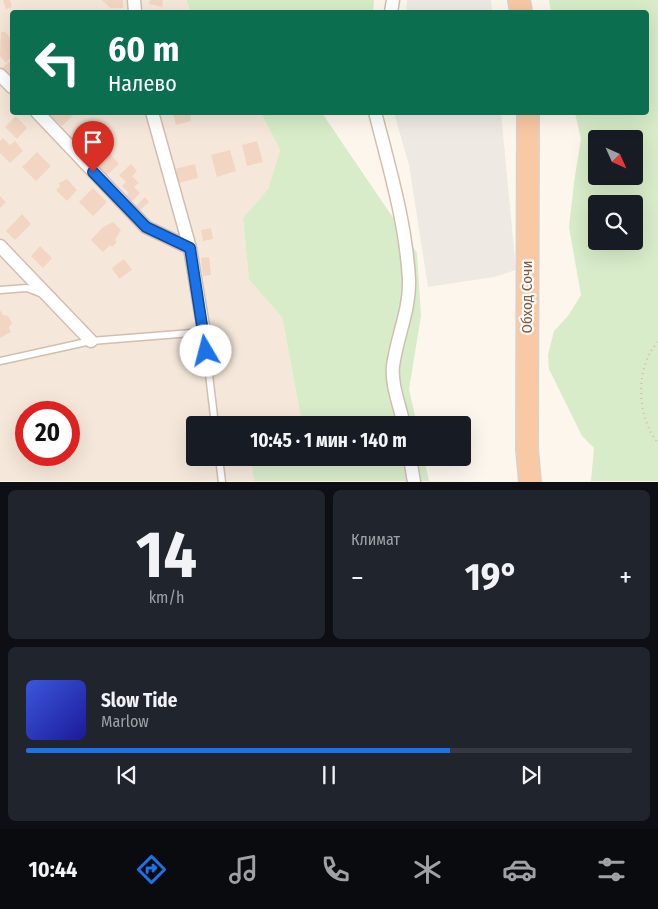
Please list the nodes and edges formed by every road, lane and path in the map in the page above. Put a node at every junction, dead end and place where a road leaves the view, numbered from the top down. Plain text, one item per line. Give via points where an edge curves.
1 (0, 75) edge
2 (10, 85) edge
3 (40, 115) edge
4 (153, 115) edge
5 (377, 115) edge
6 (528, 115) edge
7 (0, 246) edge
8 (190, 248) junction
9 (0, 290) edge
10 (51, 297) junction
11 (204, 332) junction
12 (90, 341) junction
13 (658, 342) edge
14 (0, 361) edge
15 (215, 416) edge
16 (402, 416) edge
17 (658, 443) edge
18 (220, 466) edge
19 (411, 466) edge
20 (222, 482) edge
21 (414, 482) edge
22 (530, 482) edge

1 - 2 street
3 - 8 street via 146,227
4 - 8 street
5 - 16 street via 400,212 409,280 408,304 393,371
6 - 22 highway, Обход Сочи via 527,449
7 - 10 street
8 - 11 street
9 - 10 lane via 27,288
10 - 12 street
11 - 12 lane
11 - 15 lane
12 - 14 lane
13 - 17 path via 644,368 641,400 649,432
18 - 20 lane
19 - 21 street

